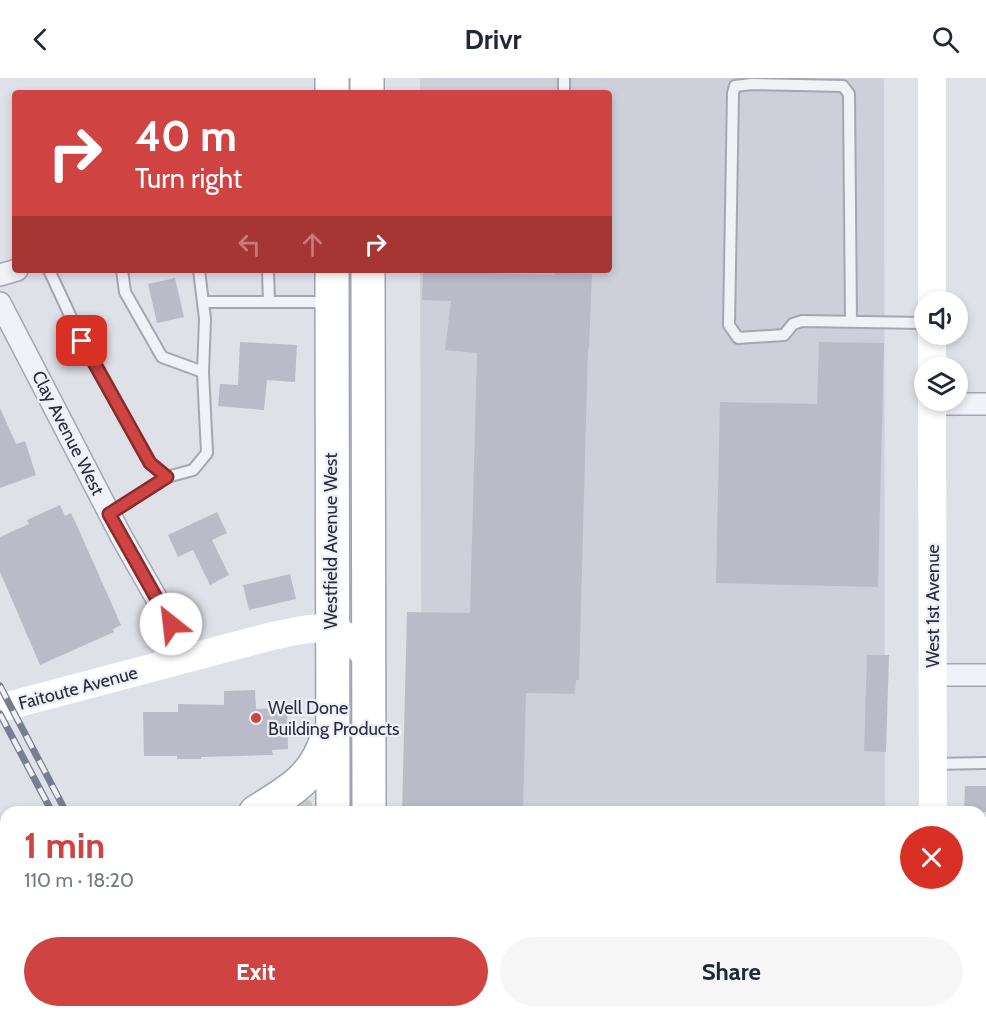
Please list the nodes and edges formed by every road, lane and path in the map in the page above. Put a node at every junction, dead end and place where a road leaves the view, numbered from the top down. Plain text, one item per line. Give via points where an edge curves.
1 (932, 78) edge
2 (50, 273) edge
3 (122, 273) edge
4 (199, 273) edge
5 (268, 273) edge
6 (332, 273) edge
7 (368, 273) edge
8 (932, 291) edge
9 (203, 302) junction
10 (269, 302) junction
11 (332, 302) junction
12 (0, 303) edge
13 (851, 321) junction
14 (914, 323) edge
15 (203, 372) junction
16 (968, 403) edge
17 (986, 404) edge
18 (932, 411) edge
19 (167, 477) junction
20 (109, 514) junction
21 (331, 629) junction
22 (182, 660) junction
23 (369, 660) junction
24 (933, 675) junction
25 (986, 675) edge
26 (0, 708) edge
27 (332, 721) junction
28 (986, 763) edge
29 (933, 764) junction
30 (266, 806) edge
31 (333, 806) edge
32 (369, 806) edge
33 (933, 806) edge

1 - 8 street
2 - 19 lane via 82,341 150,463
3 - 15 lane via 125,292 162,357
4 - 9 lane
5 - 10 lane
6 - 11 main road, Westfield Avenue West
7 - 23 main road, Westfield Avenue West
9 - 10 lane
9 - 15 lane
10 - 11 lane
11 - 21 main road, Westfield Avenue West
12 - 20 street, Clay Avenue West
13 - 13 lane via 802,321 793,324 784,335 738,338 729,325 735,86 843,86 849,94
13 - 14 lane
15 - 19 lane via 207,453 193,470
16 - 17 street
18 - 24 street, West 1st Avenue
19 - 20 lane
20 - 22 street, Clay Avenue West via 171,624
21 - 22 street, Faitoute Avenue via 272,636
21 - 23 street via 358,644
21 - 27 main road, Westfield Avenue West
22 - 26 street, Faitoute Avenue
23 - 32 main road, Westfield Avenue West
24 - 25 street
24 - 29 street, West 1st Avenue
27 - 30 main road via 319,759 307,777
27 - 31 main road, Westfield Avenue West
28 - 29 lane
29 - 33 street, West 1st Avenue

